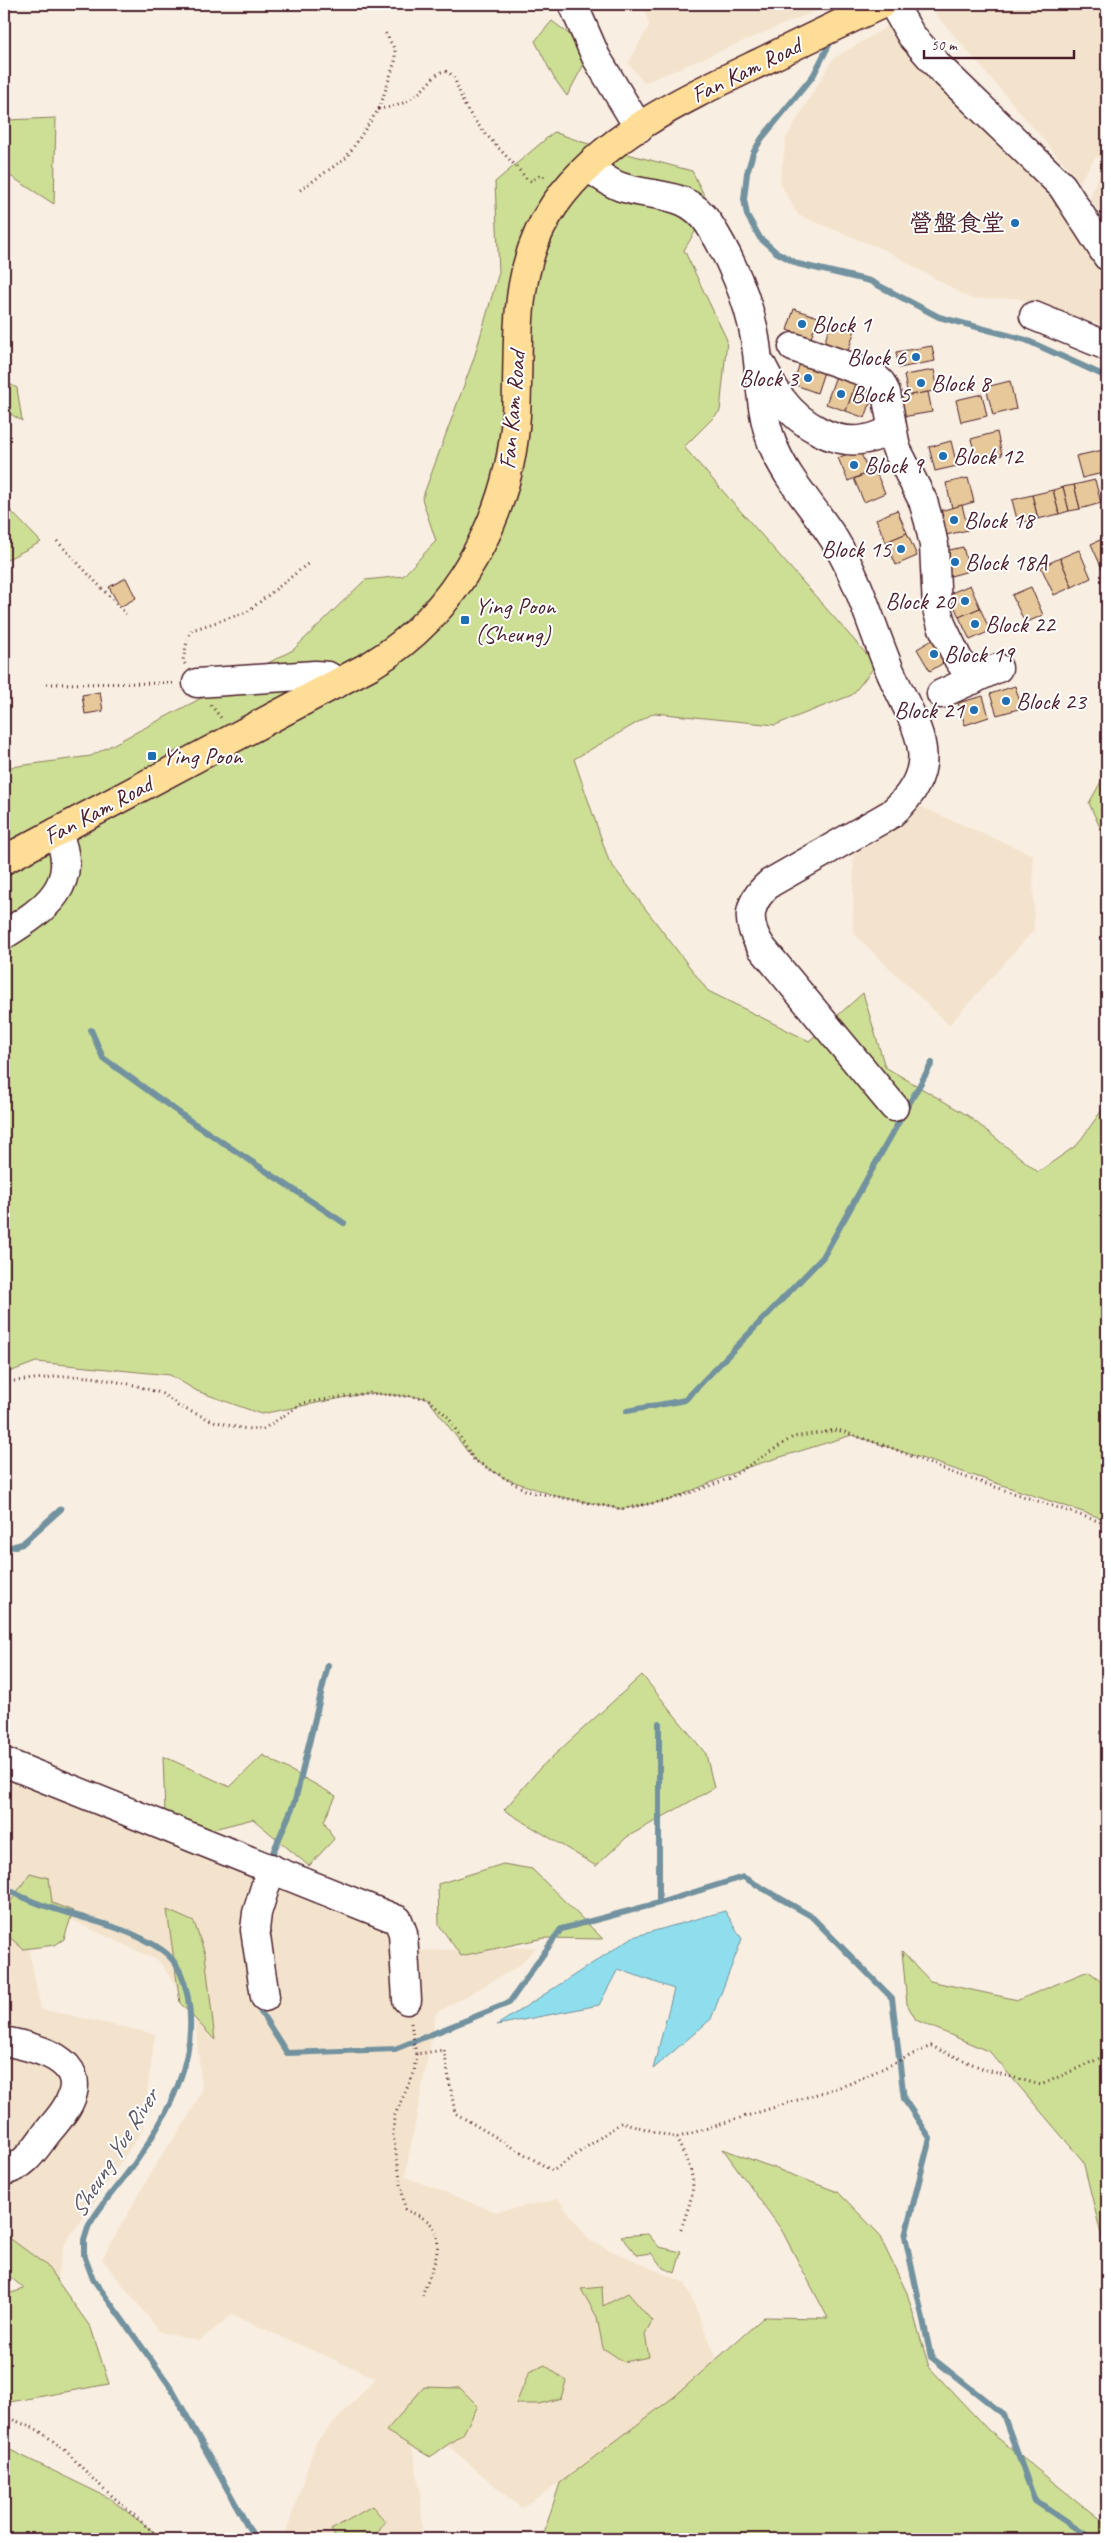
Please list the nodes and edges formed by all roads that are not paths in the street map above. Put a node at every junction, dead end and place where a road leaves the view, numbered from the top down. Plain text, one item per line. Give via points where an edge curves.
1 (573, 4) edge
2 (882, 4) edge
3 (893, 4) edge
4 (639, 128) junction
5 (588, 166) junction
6 (1107, 256) edge
7 (1034, 316) dead end
8 (1107, 346) edge
9 (793, 347) dead end
10 (757, 358) junction
11 (892, 430) junction
12 (998, 668) dead end
13 (973, 680) junction
14 (338, 683) junction
15 (203, 693) road end
16 (941, 694) dead end
17 (57, 832) junction
18 (4, 860) edge
19 (4, 935) edge
20 (894, 1107) dead end
21 (4, 1762) edge
22 (271, 1868) junction
23 (265, 1997) dead end
24 (407, 2000) road end
25 (4, 2040) edge
26 (4, 2171) edge

1 - 4 street via 599,64
2 - 4 main road, Fan Kam Road via 700,92
3 - 6 street via 911,35 940,68 1062,186
4 - 5 main road, Fan Kam Road
5 - 10 street via 615,185 682,201 709,223 745,299
5 - 14 main road, Fan Kam Road via 564,191 546,219 525,268 520,301 512,456 487,534 460,580 420,628 383,658
7 - 8 street
9 - 11 street via 873,375 886,394
10 - 11 street via 787,406 808,425 838,439 853,441
10 - 20 street via 762,411 772,443 786,472 833,538 857,579 889,668 915,720 923,755 914,788 904,803 891,814 770,882 755,899 750,921 753,935 762,948
11 - 13 street via 896,448 923,501 929,522 934,545 937,609 942,626 958,659
12 - 13 street
13 - 16 street
14 - 15 street via 328,676 315,675
14 - 17 main road, Fan Kam Road
17 - 18 main road, Fan Kam Road
17 - 19 street via 66,858 61,885 45,906
21 - 22 street
22 - 23 street via 257,1913 256,1930
22 - 24 street via 398,1920 403,1933
25 - 26 street via 62,2060 73,2084 65,2110 25,2161

